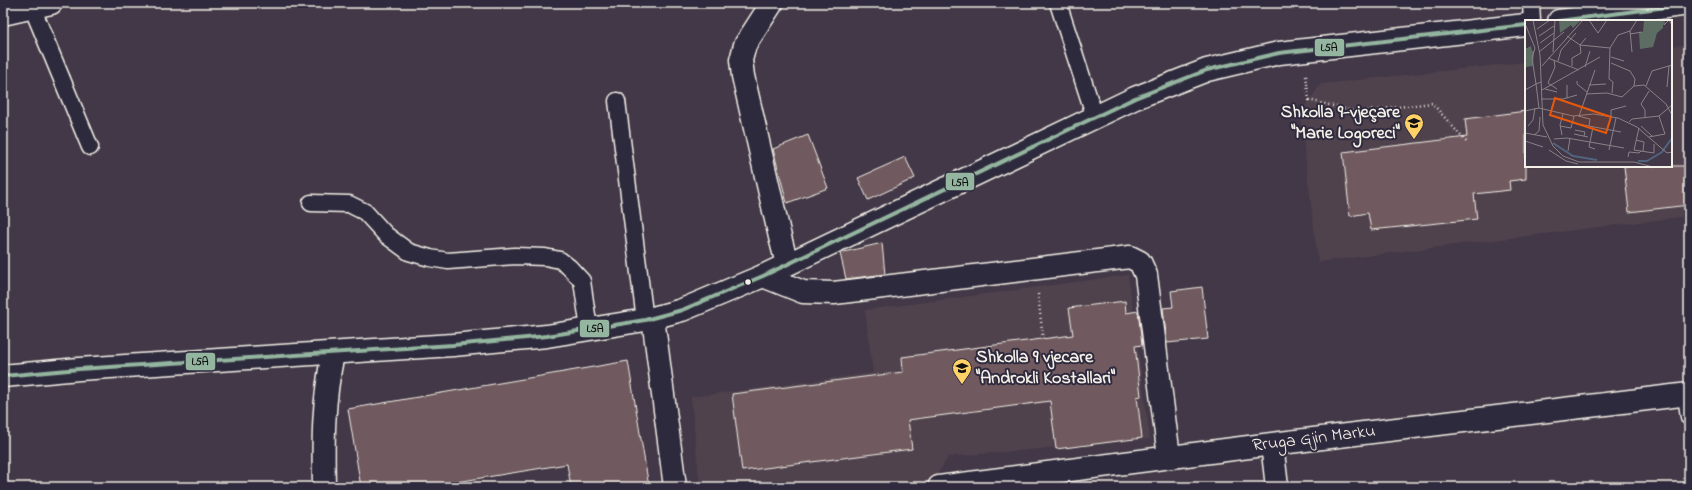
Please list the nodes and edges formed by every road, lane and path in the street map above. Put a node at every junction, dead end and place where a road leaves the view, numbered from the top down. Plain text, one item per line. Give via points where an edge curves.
1 (772, 3) edge
2 (1058, 3) edge
3 (1531, 3) edge
4 (1680, 4) edge
5 (42, 5) edge
6 (3, 14) edge
7 (1532, 20) edge
8 (1566, 20) edge
9 (1525, 25) edge
10 (1309, 100) dead end
11 (617, 101) dead end
12 (1095, 117) junction
13 (1468, 144) dead end
14 (90, 147) dead end
15 (311, 203) dead end
16 (787, 264) junction
17 (1035, 267) junction
18 (763, 276) junction
19 (649, 319) junction
20 (589, 329) junction
21 (1043, 339) dead end
22 (333, 354) junction
23 (3, 376) edge
24 (1687, 395) edge
25 (1689, 417) edge
26 (1272, 444) junction
27 (1169, 457) junction
28 (324, 487) edge
29 (675, 487) edge
30 (939, 487) edge
31 (1277, 487) edge

1 - 16 street via 745,45 741,60
2 - 12 lane
3 - 7 lane
4 - 8 street
5 - 6 street
5 - 14 lane
9 - 12 street via 1287,52 1250,59 1207,70 1135,98
10 - 13 path via 1357,112 1432,103
11 - 19 lane
12 - 16 street
15 - 20 lane via 349,204 365,212 386,235 408,252 430,258 448,261 515,256 560,260 582,281
16 - 18 street
17 - 18 street via 834,293 803,292
17 - 21 path
17 - 27 street via 1115,257 1130,257 1140,262 1146,275
18 - 19 street via 682,310
19 - 20 street
19 - 29 street
20 - 22 street via 492,342
22 - 23 street
22 - 28 street via 326,388 323,436
24 - 25 lane
24 - 26 street, Rruga Gjin Marku
26 - 27 street, Rruga Gjin Marku
26 - 31 street
27 - 30 street, Rruga Gjin Marku

